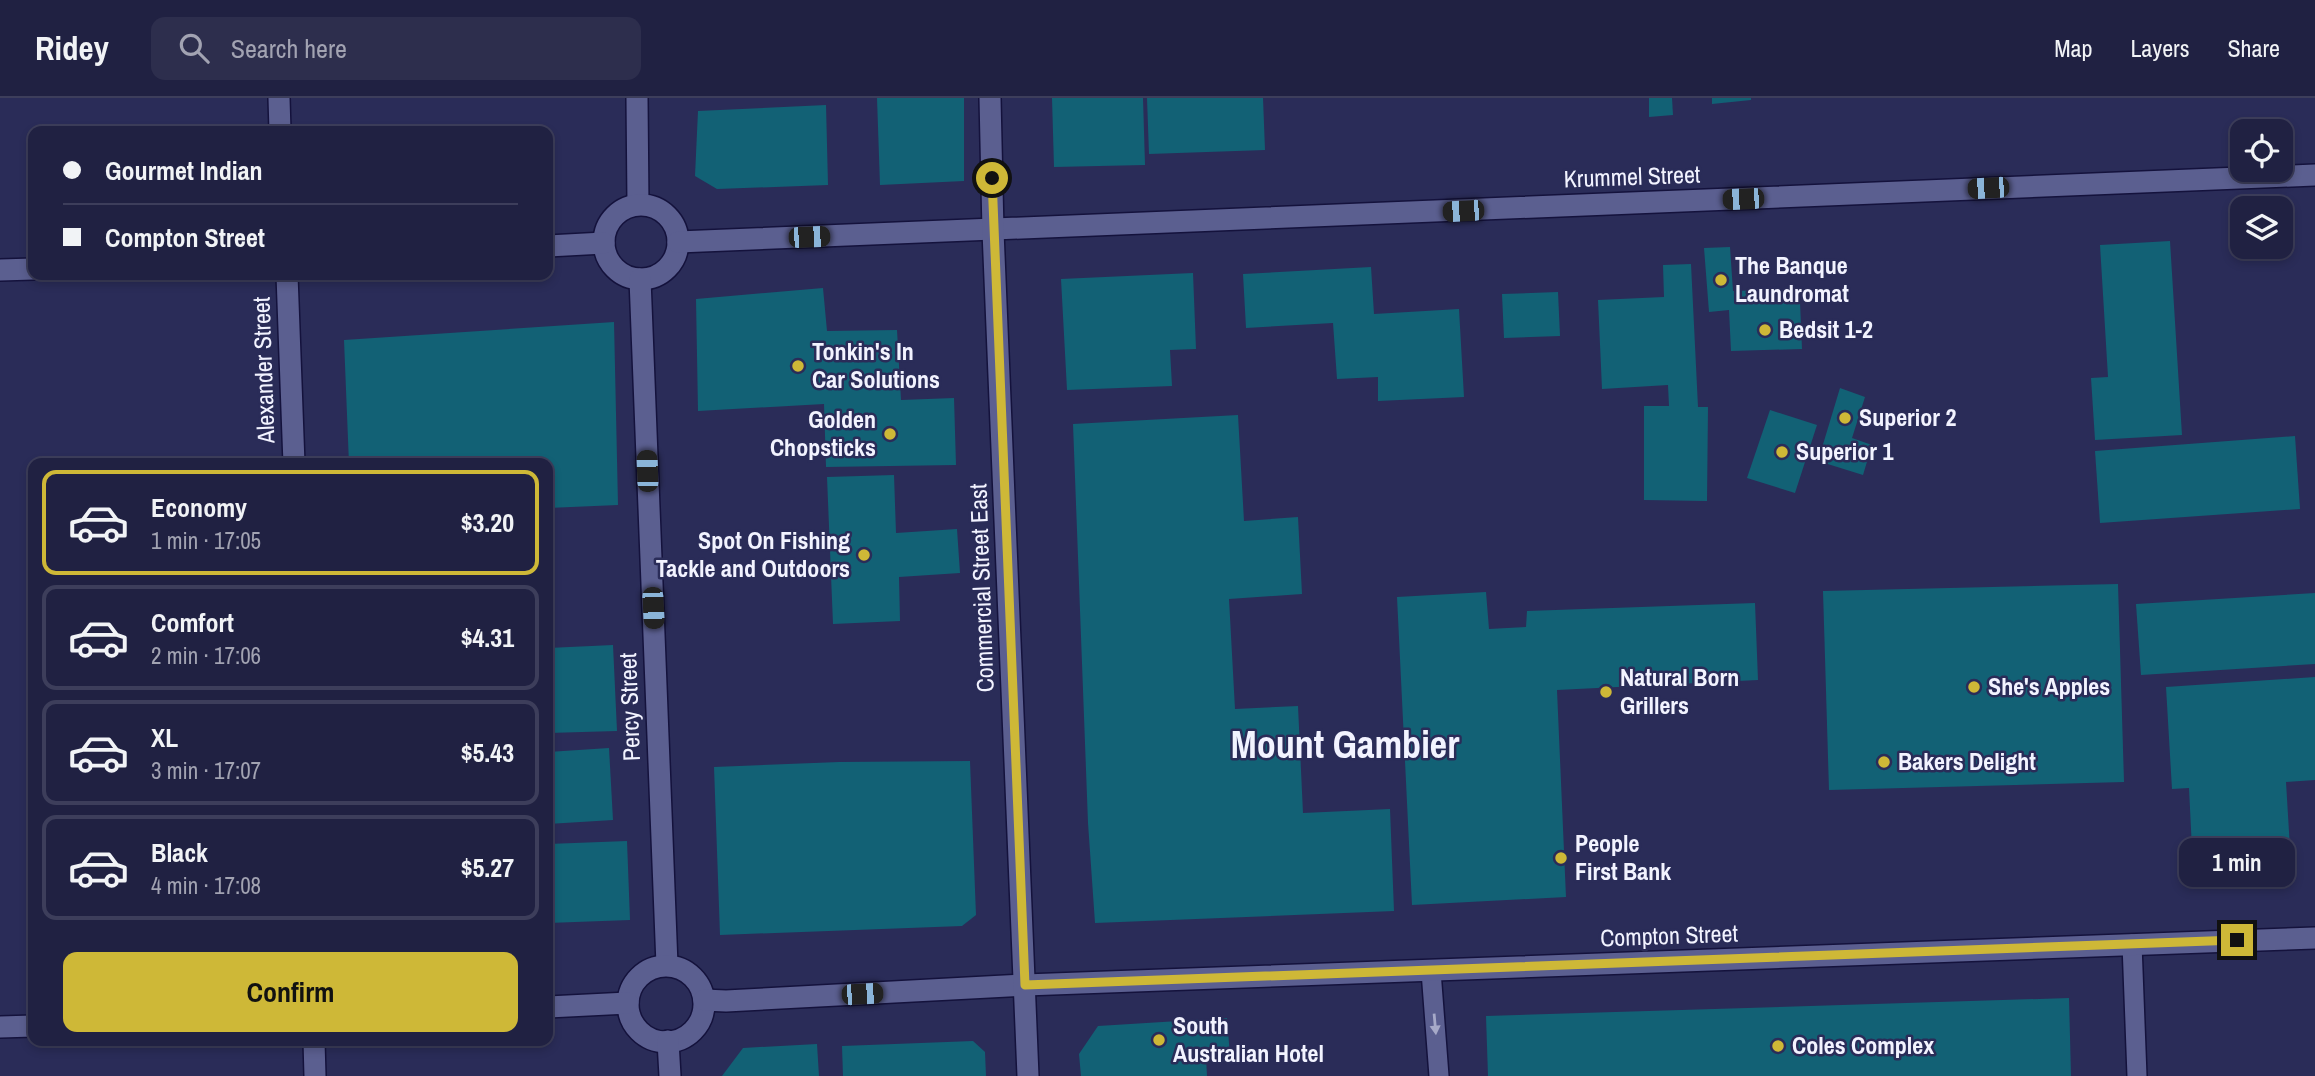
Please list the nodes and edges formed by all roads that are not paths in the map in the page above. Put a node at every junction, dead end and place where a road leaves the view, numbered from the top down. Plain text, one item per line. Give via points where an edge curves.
1 (279, 98) edge
2 (638, 98) edge
3 (990, 98) edge
4 (281, 126) edge
5 (2315, 175) edge
6 (638, 204) junction
7 (993, 231) junction
8 (678, 242) junction
9 (604, 243) junction
10 (553, 246) edge
11 (28, 269) edge
12 (0, 270) edge
13 (640, 279) junction
14 (287, 280) edge
15 (293, 458) edge
16 (2315, 938) edge
17 (2132, 944) junction
18 (667, 965) junction
19 (1431, 971) junction
20 (1025, 985) junction
21 (704, 1000) junction
22 (628, 1003) junction
23 (553, 1007) edge
24 (28, 1026) edge
25 (0, 1027) edge
26 (668, 1041) junction
27 (314, 1046) edge
28 (316, 1076) edge
29 (670, 1076) edge
30 (1028, 1076) edge
31 (1439, 1076) edge
32 (2137, 1076) edge

1 - 4 street
2 - 6 street
3 - 7 street, Commercial Street East
5 - 7 street, Krummel Street
6 - 8 street via 662,211 677,230
6 - 9 street via 614,214
7 - 8 street, Krummel Street
7 - 20 street, Commercial Street East
8 - 13 street via 671,264 652,278
9 - 10 street
9 - 13 street via 609,262 618,271
11 - 12 street
13 - 18 street, Percy Street
14 - 15 street, Alexander Street
16 - 17 street, Compton Street
17 - 19 street, Compton Street
17 - 32 lane
18 - 21 street via 695,980
18 - 22 street via 635,980
19 - 20 street, Compton Street
19 -> 31 lane
20 - 21 street, Compton Street
20 - 30 street, Commercial Street East
21 - 26 street via 703,1013 690,1033
22 - 23 street
22 - 26 street via 635,1027 656,1040
24 - 25 street
26 - 29 street
27 - 28 street

